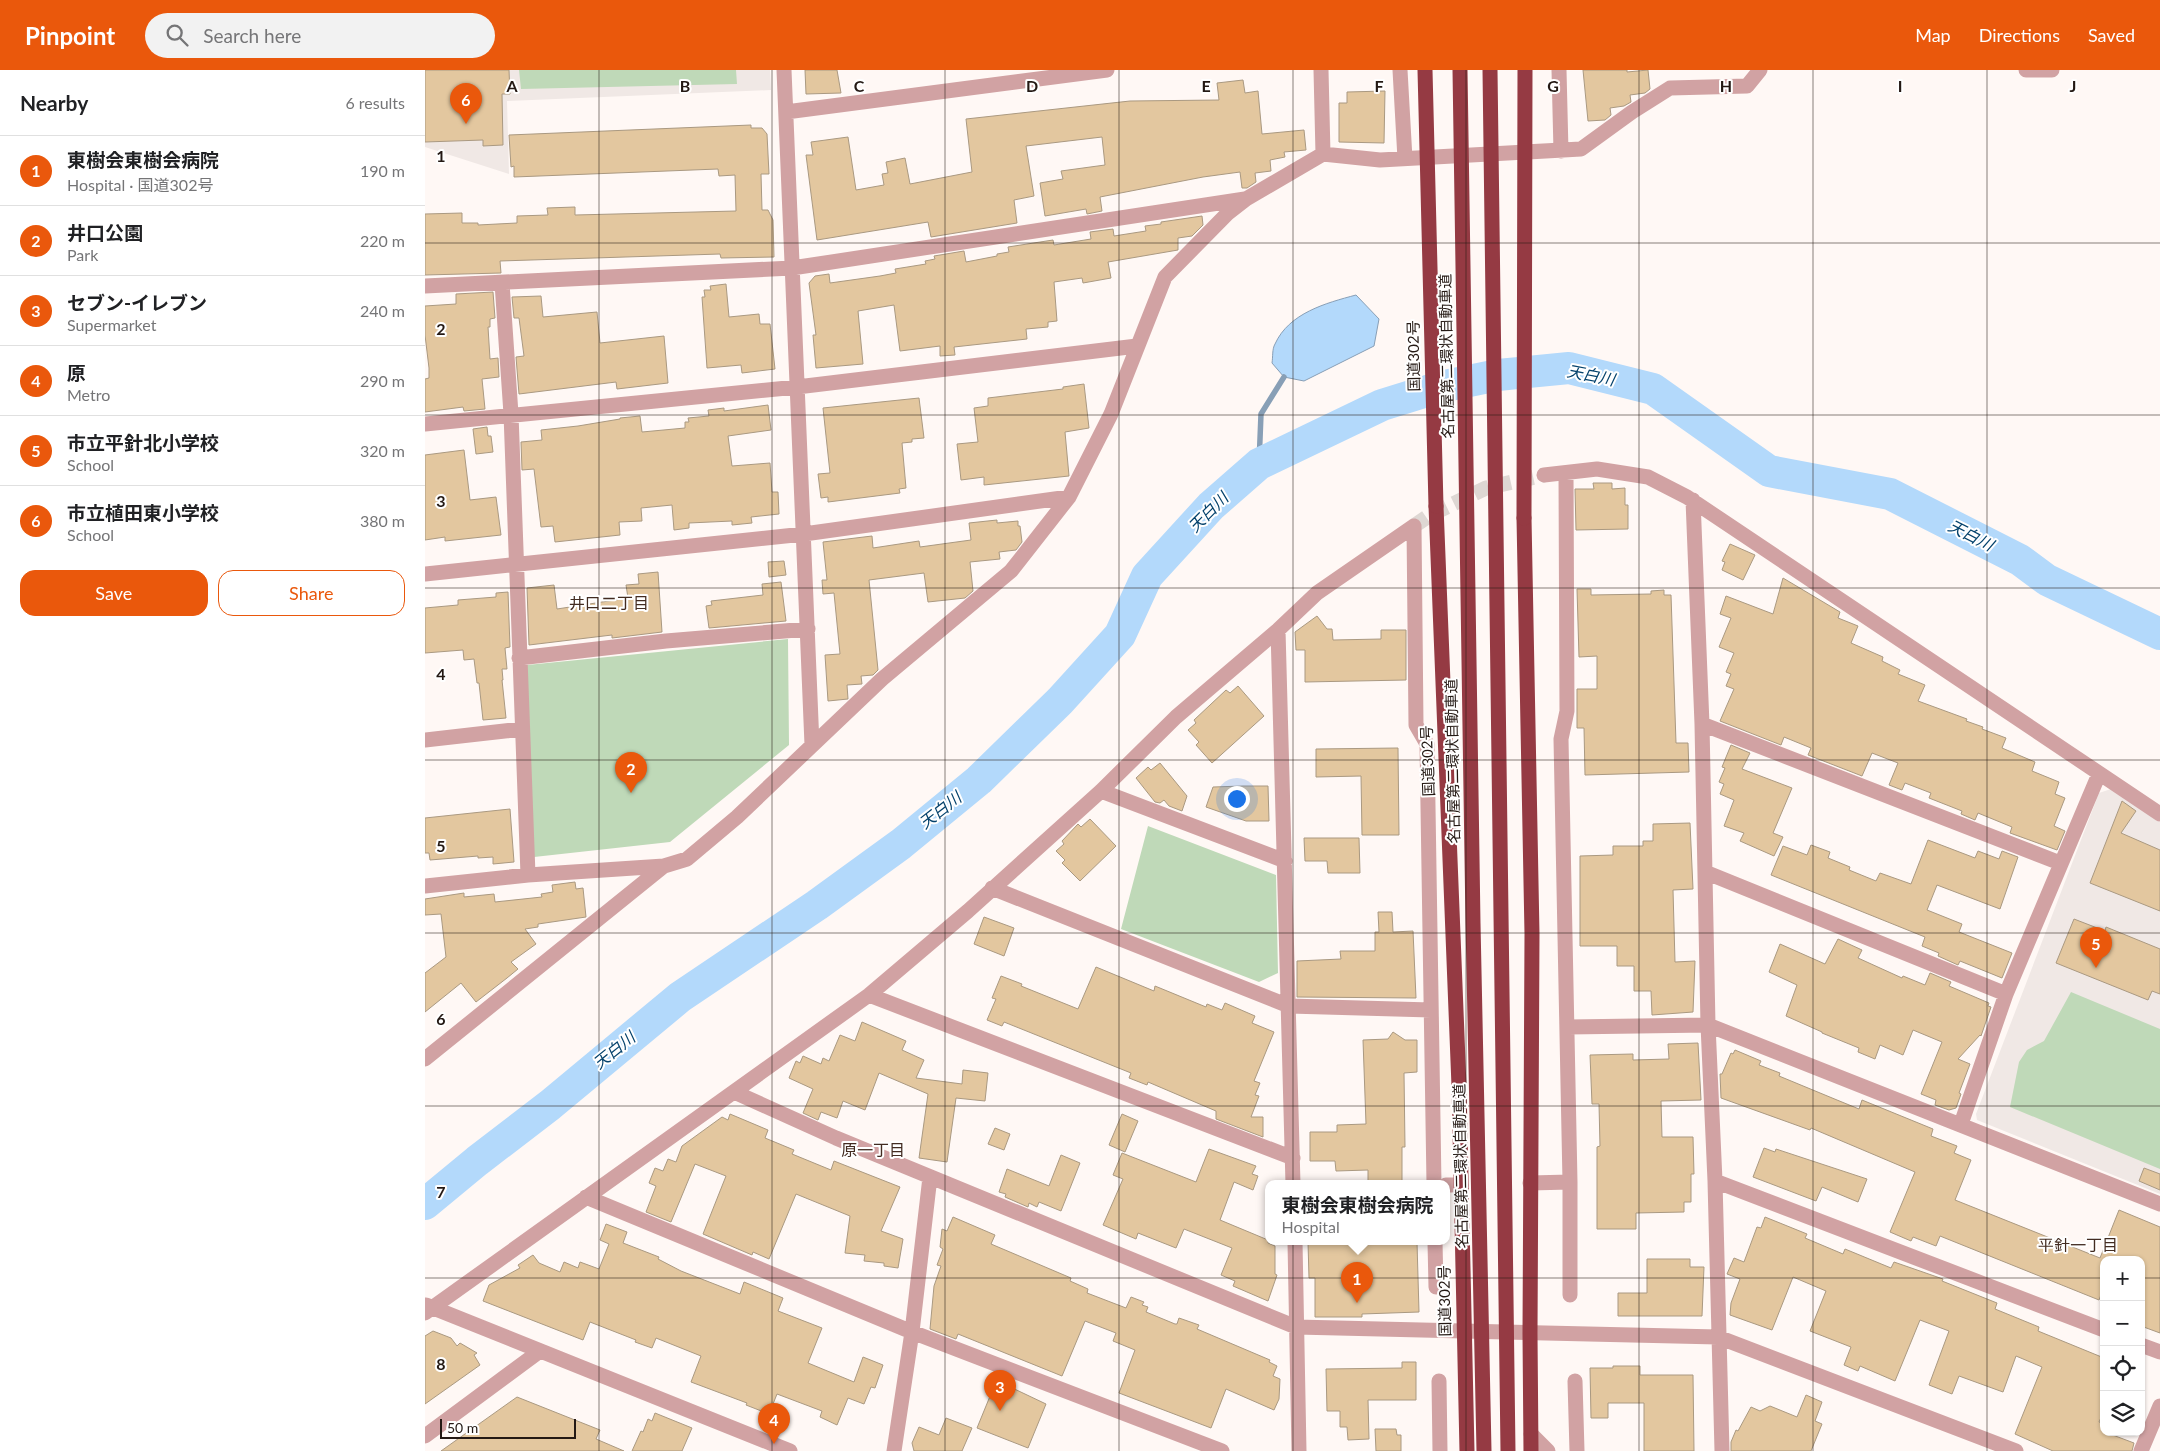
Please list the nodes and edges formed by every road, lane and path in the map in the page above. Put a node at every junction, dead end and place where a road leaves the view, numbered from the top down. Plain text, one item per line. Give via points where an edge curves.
1 (784, 70) edge
2 (1107, 70) edge
3 (1321, 70) edge
4 (1400, 70) edge
5 (1425, 70) edge
6 (1460, 70) edge
7 (1490, 70) edge
8 (1525, 70) edge
9 (1559, 70) edge
10 (1760, 70) edge
11 (2026, 70) edge
12 (2052, 70) edge
13 (786, 112) junction
14 (1561, 151) junction
15 (1323, 154) junction
16 (1405, 159) junction
17 (1246, 198) junction
18 (792, 268) junction
19 (501, 283) junction
20 (425, 286) edge
21 (1137, 346) junction
22 (797, 387) junction
23 (511, 414) junction
24 (425, 424) edge
25 (1566, 473) junction
26 (1544, 475) tunnel mouth
27 (1069, 497) junction
28 (1693, 500) junction
29 (804, 534) junction
30 (516, 564) junction
31 (425, 574) edge
32 (808, 629) junction
33 (1278, 630) junction
34 (519, 658) junction
35 (1702, 724) junction
36 (522, 729) junction
37 (425, 740) edge
38 (812, 745) junction
39 (2099, 774) junction
40 (1101, 791) junction
41 (2160, 814) edge
42 (1285, 861) junction
43 (2060, 864) junction
44 (664, 866) junction
45 (1705, 872) junction
46 (529, 875) junction
47 (425, 886) edge
48 (992, 888) junction
49 (2005, 994) junction
50 (869, 995) junction
51 (1289, 1006) junction
52 (1431, 1010) junction
53 (1708, 1026) junction
54 (1568, 1027) junction
55 (425, 1059) edge
56 (734, 1092) junction
57 (1961, 1124) junction
58 (1293, 1158) junction
59 (930, 1177) junction
60 (1293, 1180) edge
61 (1433, 1180) edge
62 (1715, 1181) junction
63 (1570, 1182) junction
64 (1531, 1183) junction
65 (1453, 1184) edge
66 (586, 1197) junction
67 (2160, 1204) edge
68 (1295, 1245) edge
69 (1435, 1245) edge
70 (1436, 1287) dead end
71 (1570, 1295) dead end
72 (428, 1308) edge
73 (1297, 1327) junction
74 (2100, 1328) edge
75 (912, 1332) junction
76 (1463, 1332) junction
77 (1529, 1334) junction
78 (1718, 1337) junction
79 (2145, 1346) edge
80 (540, 1351) junction
81 (2160, 1352) edge
82 (1575, 1381) dead end
83 (1439, 1382) dead end
84 (2160, 1406) edge
85 (1531, 1434) junction
86 (425, 1436) edge
87 (1465, 1449) edge
88 (790, 1451) edge
89 (895, 1451) edge
90 (1222, 1451) edge
91 (1299, 1451) edge
92 (1440, 1451) edge
93 (1484, 1451) edge
94 (1508, 1451) edge
95 (1531, 1451) edge
96 (1549, 1451) edge
97 (1577, 1451) edge
98 (1722, 1451) edge
99 (2016, 1451) edge
100 (2141, 1451) edge

1 - 13 street
2 - 13 street
3 - 15 street
4 - 16 street
5 - 65 highway, 国道302号, bridge via 1436,506 1459,1086
6 - 93 highway, 名古屋第二環状自動車道, bridge
7 - 94 highway, bridge
8 - 64 highway, bridge via 1524,518 1532,934
9 - 14 street
10 - 14 street via 1747,86 1670,88 1581,149
11 - 12 street
13 - 18 street
14 - 16 street
15 - 16 street via 1380,160
15 - 17 street
17 - 18 street
17 - 21 street via 1165,277
18 - 19 street
18 - 22 street
19 - 20 street
19 - 23 street
21 - 22 street
21 - 27 street via 1111,414
22 - 23 street
22 - 29 street
23 - 24 street
23 - 30 street
25 - 26 street
25 - 28 street via 1597,469 1648,476
25 - 54 street via 1567,711 1561,739
27 - 29 street
27 - 38 street via 1011,571 882,679
28 - 35 street
28 - 39 street
29 - 30 street
29 - 32 street
30 - 31 street
30 - 34 street
32 - 34 street
32 - 38 street
33 - 40 street via 1176,716
33 - 42 street
33 - 52 street via 1317,593 1414,526 1416,725 1427,744
34 - 36 street
35 - 43 street
35 - 45 street
36 - 37 street
36 - 46 street
38 - 44 street via 737,817 687,859
39 - 41 street
39 - 43 street
40 - 42 street
40 - 48 street
42 - 51 street
43 - 49 street
44 - 46 street
44 - 55 street
45 - 49 street
45 - 53 street
46 - 47 street
48 - 50 street
48 - 51 street
49 - 57 street
50 - 56 street
50 - 58 street
51 - 52 street
51 - 58 street
52 - 61 street
53 - 54 street
53 - 57 street
53 - 62 street
54 - 63 street
56 - 59 street
56 - 66 street
57 - 67 street
58 - 60 street
59 - 73 street
59 - 75 street
62 - 74 street
62 - 78 street
63 - 64 street
63 - 71 street
64 - 77 highway
65 - 76 highway, 国道302号
66 - 72 street
66 - 75 street
68 - 73 street
69 - 70 street
72 - 80 street
73 - 76 street
73 - 91 street
75 - 89 street
75 - 90 street
76 - 77 street
76 - 87 highway, 国道302号
77 - 78 street
77 - 85 highway
78 - 98 street
78 - 99 street
79 - 81 street
80 - 86 street
80 - 88 street
82 - 97 street
83 - 92 street
84 - 100 street
85 - 95 highway
85 - 96 street

